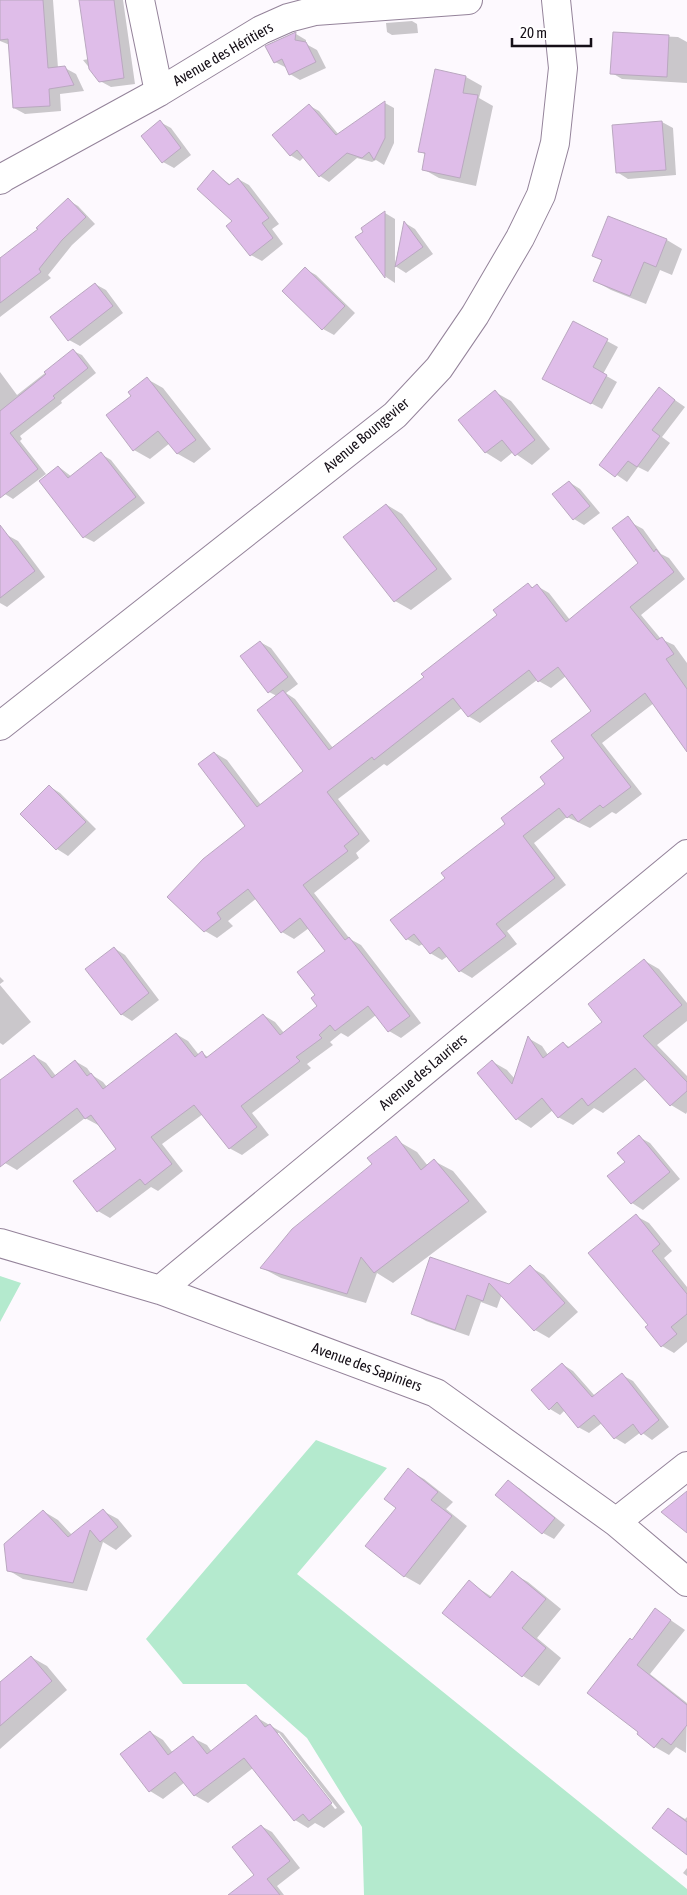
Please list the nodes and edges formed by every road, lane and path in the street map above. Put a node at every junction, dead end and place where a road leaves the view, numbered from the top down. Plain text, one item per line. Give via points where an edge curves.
1 (140, 0) edge
2 (468, 0) edge
3 (556, 0) edge
4 (159, 92) junction
5 (1, 176) edge
6 (0, 726) edge
7 (687, 854) edge
8 (0, 1243) edge
9 (160, 1290) junction
10 (687, 1466) edge
11 (616, 1522) junction
12 (687, 1582) edge

1 - 4 street
2 - 4 street, Avenue des Héritiers via 315,11 288,18 261,30
3 - 6 street, Avenue Boungevier via 563,68 555,143 541,195 475,315 439,368 395,415
4 - 5 street, Avenue des Héritiers
7 - 9 street, Avenue des Lauriers
8 - 9 street, Avenue des Sapiniers
9 - 11 street, Avenue des Sapiniers via 436,1393
10 - 11 street
11 - 12 street, Avenue des Sapiniers

